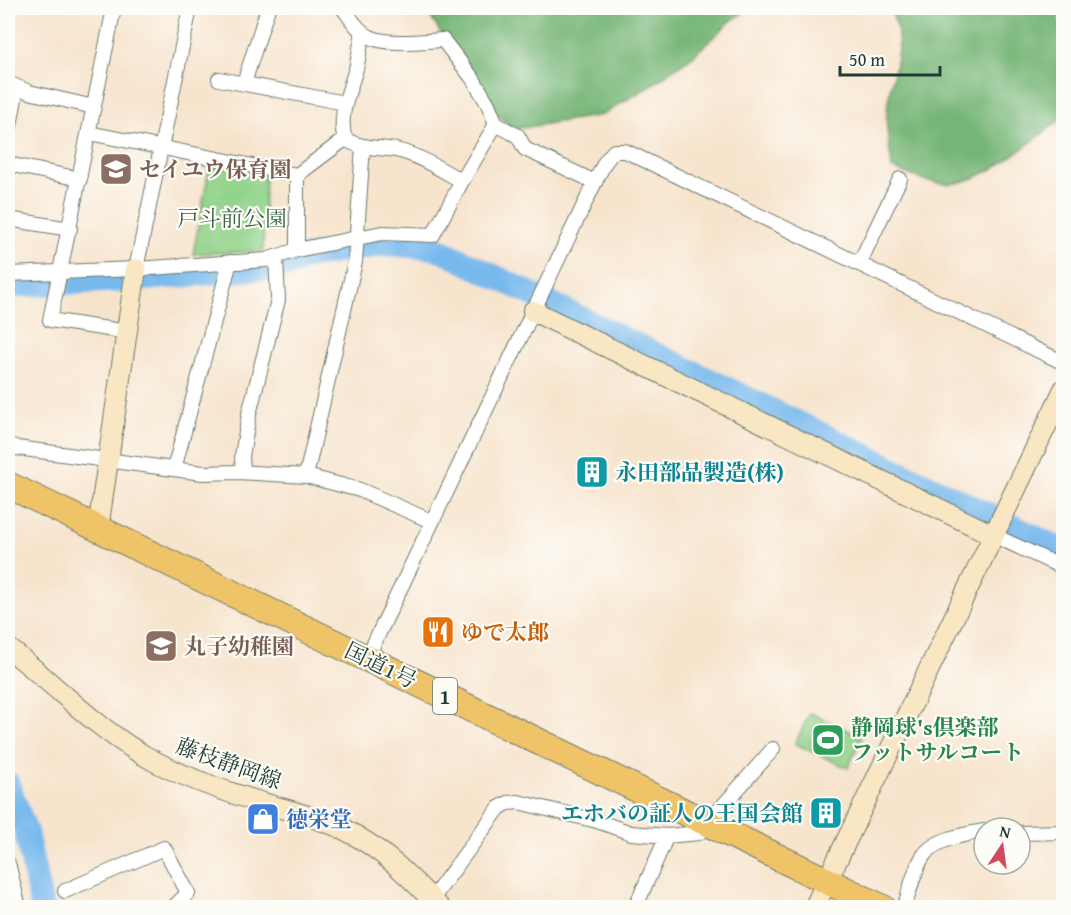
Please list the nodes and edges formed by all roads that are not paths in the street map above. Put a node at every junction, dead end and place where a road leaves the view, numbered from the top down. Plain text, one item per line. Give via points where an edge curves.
1 (114, 8) edge
2 (190, 8) edge
3 (268, 8) edge
4 (343, 8) edge
5 (363, 32) junction
6 (219, 79) dead end
7 (244, 84) junction
8 (12, 86) edge
9 (345, 103) junction
10 (94, 107) junction
11 (496, 124) junction
12 (89, 133) junction
13 (8, 136) edge
14 (345, 139) junction
15 (363, 146) junction
16 (160, 148) junction
17 (8, 164) edge
18 (297, 175) junction
19 (80, 179) junction
20 (900, 179) dead end
21 (462, 181) junction
22 (595, 182) junction
23 (8, 219) edge
24 (70, 229) junction
25 (356, 238) junction
26 (297, 250) junction
27 (276, 257) junction
28 (230, 262) junction
29 (859, 264) junction
30 (136, 269) junction
31 (8, 274) edge
32 (60, 280) junction
33 (535, 307) junction
34 (127, 332) junction
35 (1064, 363) edge
36 (1064, 389) edge
37 (8, 444) edge
38 (108, 459) junction
39 (174, 470) junction
40 (243, 472) junction
41 (306, 476) junction
42 (8, 485) edge
43 (431, 521) junction
44 (998, 525) junction
45 (98, 529) junction
46 (1064, 568) edge
47 (8, 648) edge
48 (367, 658) junction
49 (773, 749) dead end
50 (708, 823) junction
51 (1064, 832) edge
52 (1032, 833) edge
53 (972, 834) edge
54 (667, 836) junction
55 (8, 863) edge
56 (827, 881) junction
57 (65, 891) dead end
58 (436, 903) edge
59 (19, 908) edge
60 (172, 908) edge
61 (635, 908) edge
62 (814, 908) edge
63 (883, 908) edge
64 (904, 908) edge

1 - 10 street
2 - 16 street
3 - 7 street
4 - 5 street
5 - 9 street
5 - 11 street via 385,41 443,40 473,79
6 - 7 street
7 - 9 street
8 - 10 street
8 - 13 street
9 - 14 street
10 - 12 street
11 - 21 street
11 - 22 street via 518,136 525,149
12 - 16 street
12 - 19 street
14 - 15 street
14 - 18 street
15 - 21 street via 403,152
15 - 25 street
16 - 18 street
16 - 30 street
17 - 19 street
18 - 26 street
19 - 24 street
20 - 29 street
21 - 25 street via 433,236 382,233
22 - 29 street via 610,154 625,151
22 - 33 street
23 - 24 street
24 - 32 street
25 - 26 street
25 - 41 street
26 - 27 street
27 - 28 street
27 - 40 street via 278,300 247,423
28 - 30 street
28 - 39 street
29 - 35 street
30 - 32 street
30 - 34 street
31 - 32 street
32 - 34 street via 50,320
33 - 43 street
33 - 44 street
34 - 38 street
36 - 44 street
37 - 38 street
38 - 39 street
38 - 45 street
39 - 40 street
40 - 41 street
41 - 43 street via 360,490
42 - 45 highway, 国道1号 / 1
43 - 48 street
44 - 46 street
44 - 56 street
45 - 48 highway, 国道1号 / 1
47 - 58 street, 藤枝静岡線 via 127,745 192,778 347,830 406,874
48 - 50 highway, 国道1号 / 1
49 - 50 street
50 - 54 street via 699,833
50 - 56 highway, 国道1号 / 1
51 - 52 street
53 - 64 street via 925,853
54 - 58 street via 631,833 597,821 508,803 499,808
54 - 61 street
55 - 59 street
56 - 62 street
56 - 63 highway, 国道1号 / 1
57 - 60 street via 164,848 188,893

